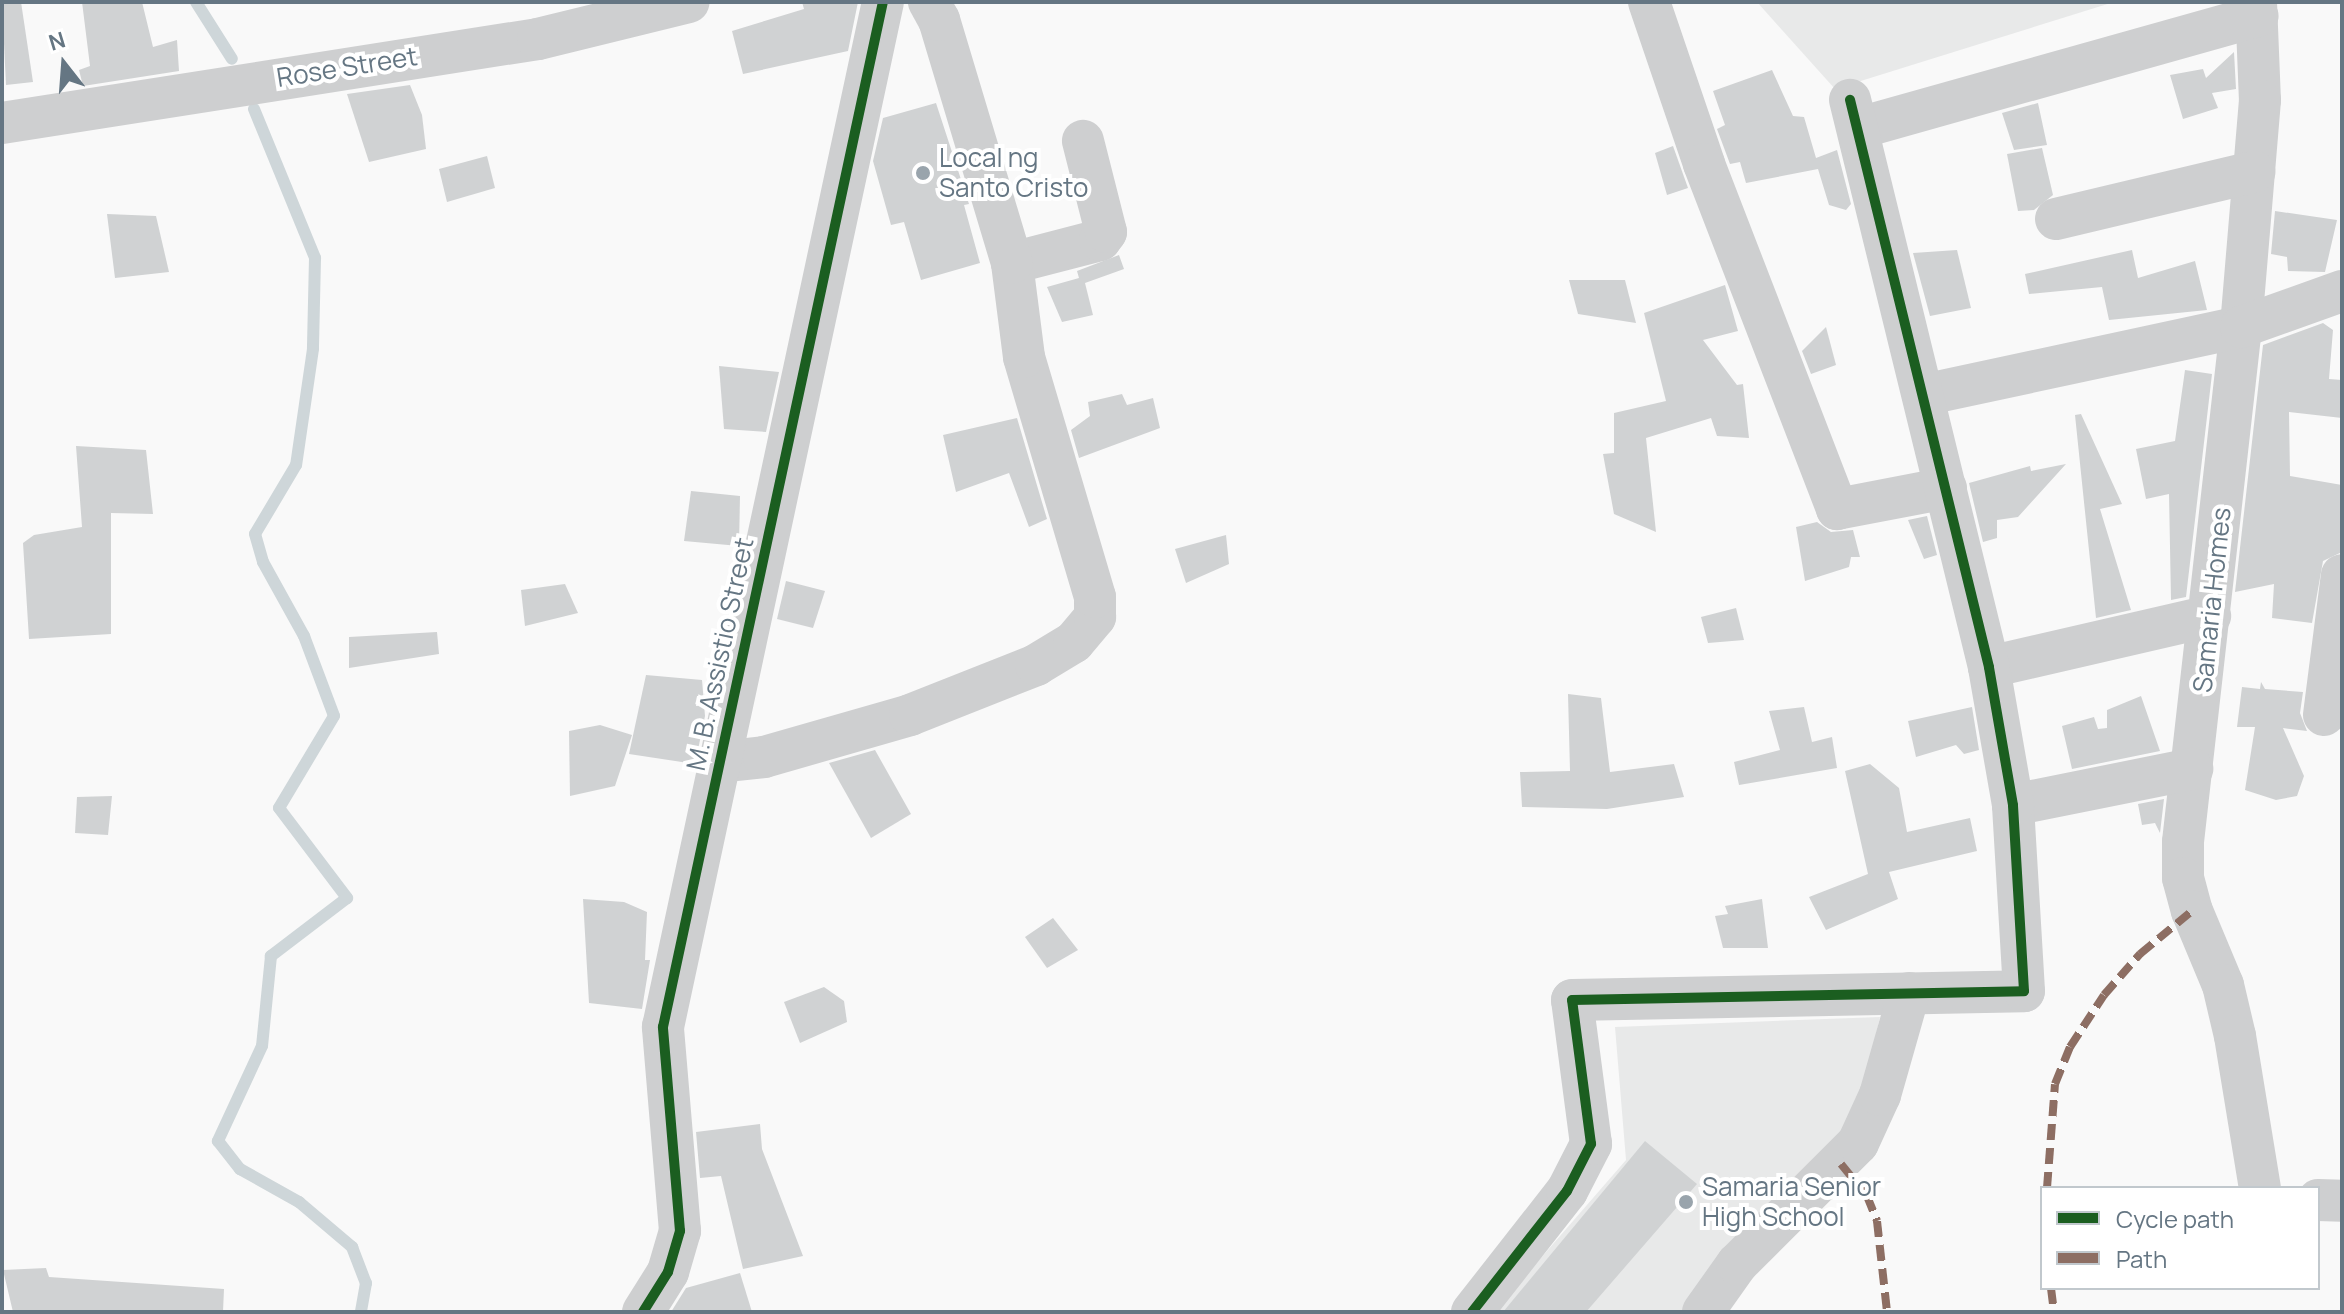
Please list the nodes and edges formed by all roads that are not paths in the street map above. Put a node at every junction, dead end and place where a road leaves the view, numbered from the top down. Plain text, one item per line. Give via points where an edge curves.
1 (689, 2) edge
2 (883, 2) edge
3 (929, 2) edge
4 (1649, 2) edge
5 (2257, 9) edge
6 (2, 123) edge
7 (1083, 141) dead end
8 (2254, 172) junction
9 (2056, 219) dead end
10 (1012, 263) junction
11 (2342, 291) edge
12 (2241, 327) junction
13 (1923, 395) junction
14 (1946, 488) junction
15 (2342, 575) edge
16 (2210, 616) junction
17 (1989, 667) junction
18 (2324, 715) dead end
19 (719, 762) junction
20 (2192, 769) junction
21 (2013, 805) junction
22 (1909, 993) junction
23 (2260, 1186) edge
24 (2320, 1200) edge
25 (2342, 1201) edge
26 (643, 1312) edge
27 (1472, 1312) edge
28 (1703, 1312) edge

1 - 6 street, Rose Street via 538,39
2 - 19 street, M. B. Assistio Street
3 - 10 street via 939,20
4 - 14 street via 1704,164 1837,509
5 - 8 street, Samaria Homes via 2260,100
5 - 13 street via 1854,114
7 - 10 street via 1106,232 1100,240
8 - 9 street
8 - 12 street, Samaria Homes
10 - 19 street via 1024,357 1095,597 1095,617 1074,642 1036,665 910,715 790,751
11 - 12 street
12 - 13 street
12 - 16 street, Samaria Homes
13 - 14 street
14 - 17 street
15 - 18 street
16 - 17 street
16 - 20 street, Samaria Homes
17 - 21 street
19 - 26 street, M. B. Assistio Street via 663,1027 680,1231 668,1272
20 - 21 street
20 - 23 street, Samaria Homes via 2183,878 2223,985
21 - 22 street via 2024,991
22 - 27 street via 1572,1000 1591,1144 1567,1191
22 - 28 street via 1880,1095 1858,1143 1737,1264
24 - 25 street

